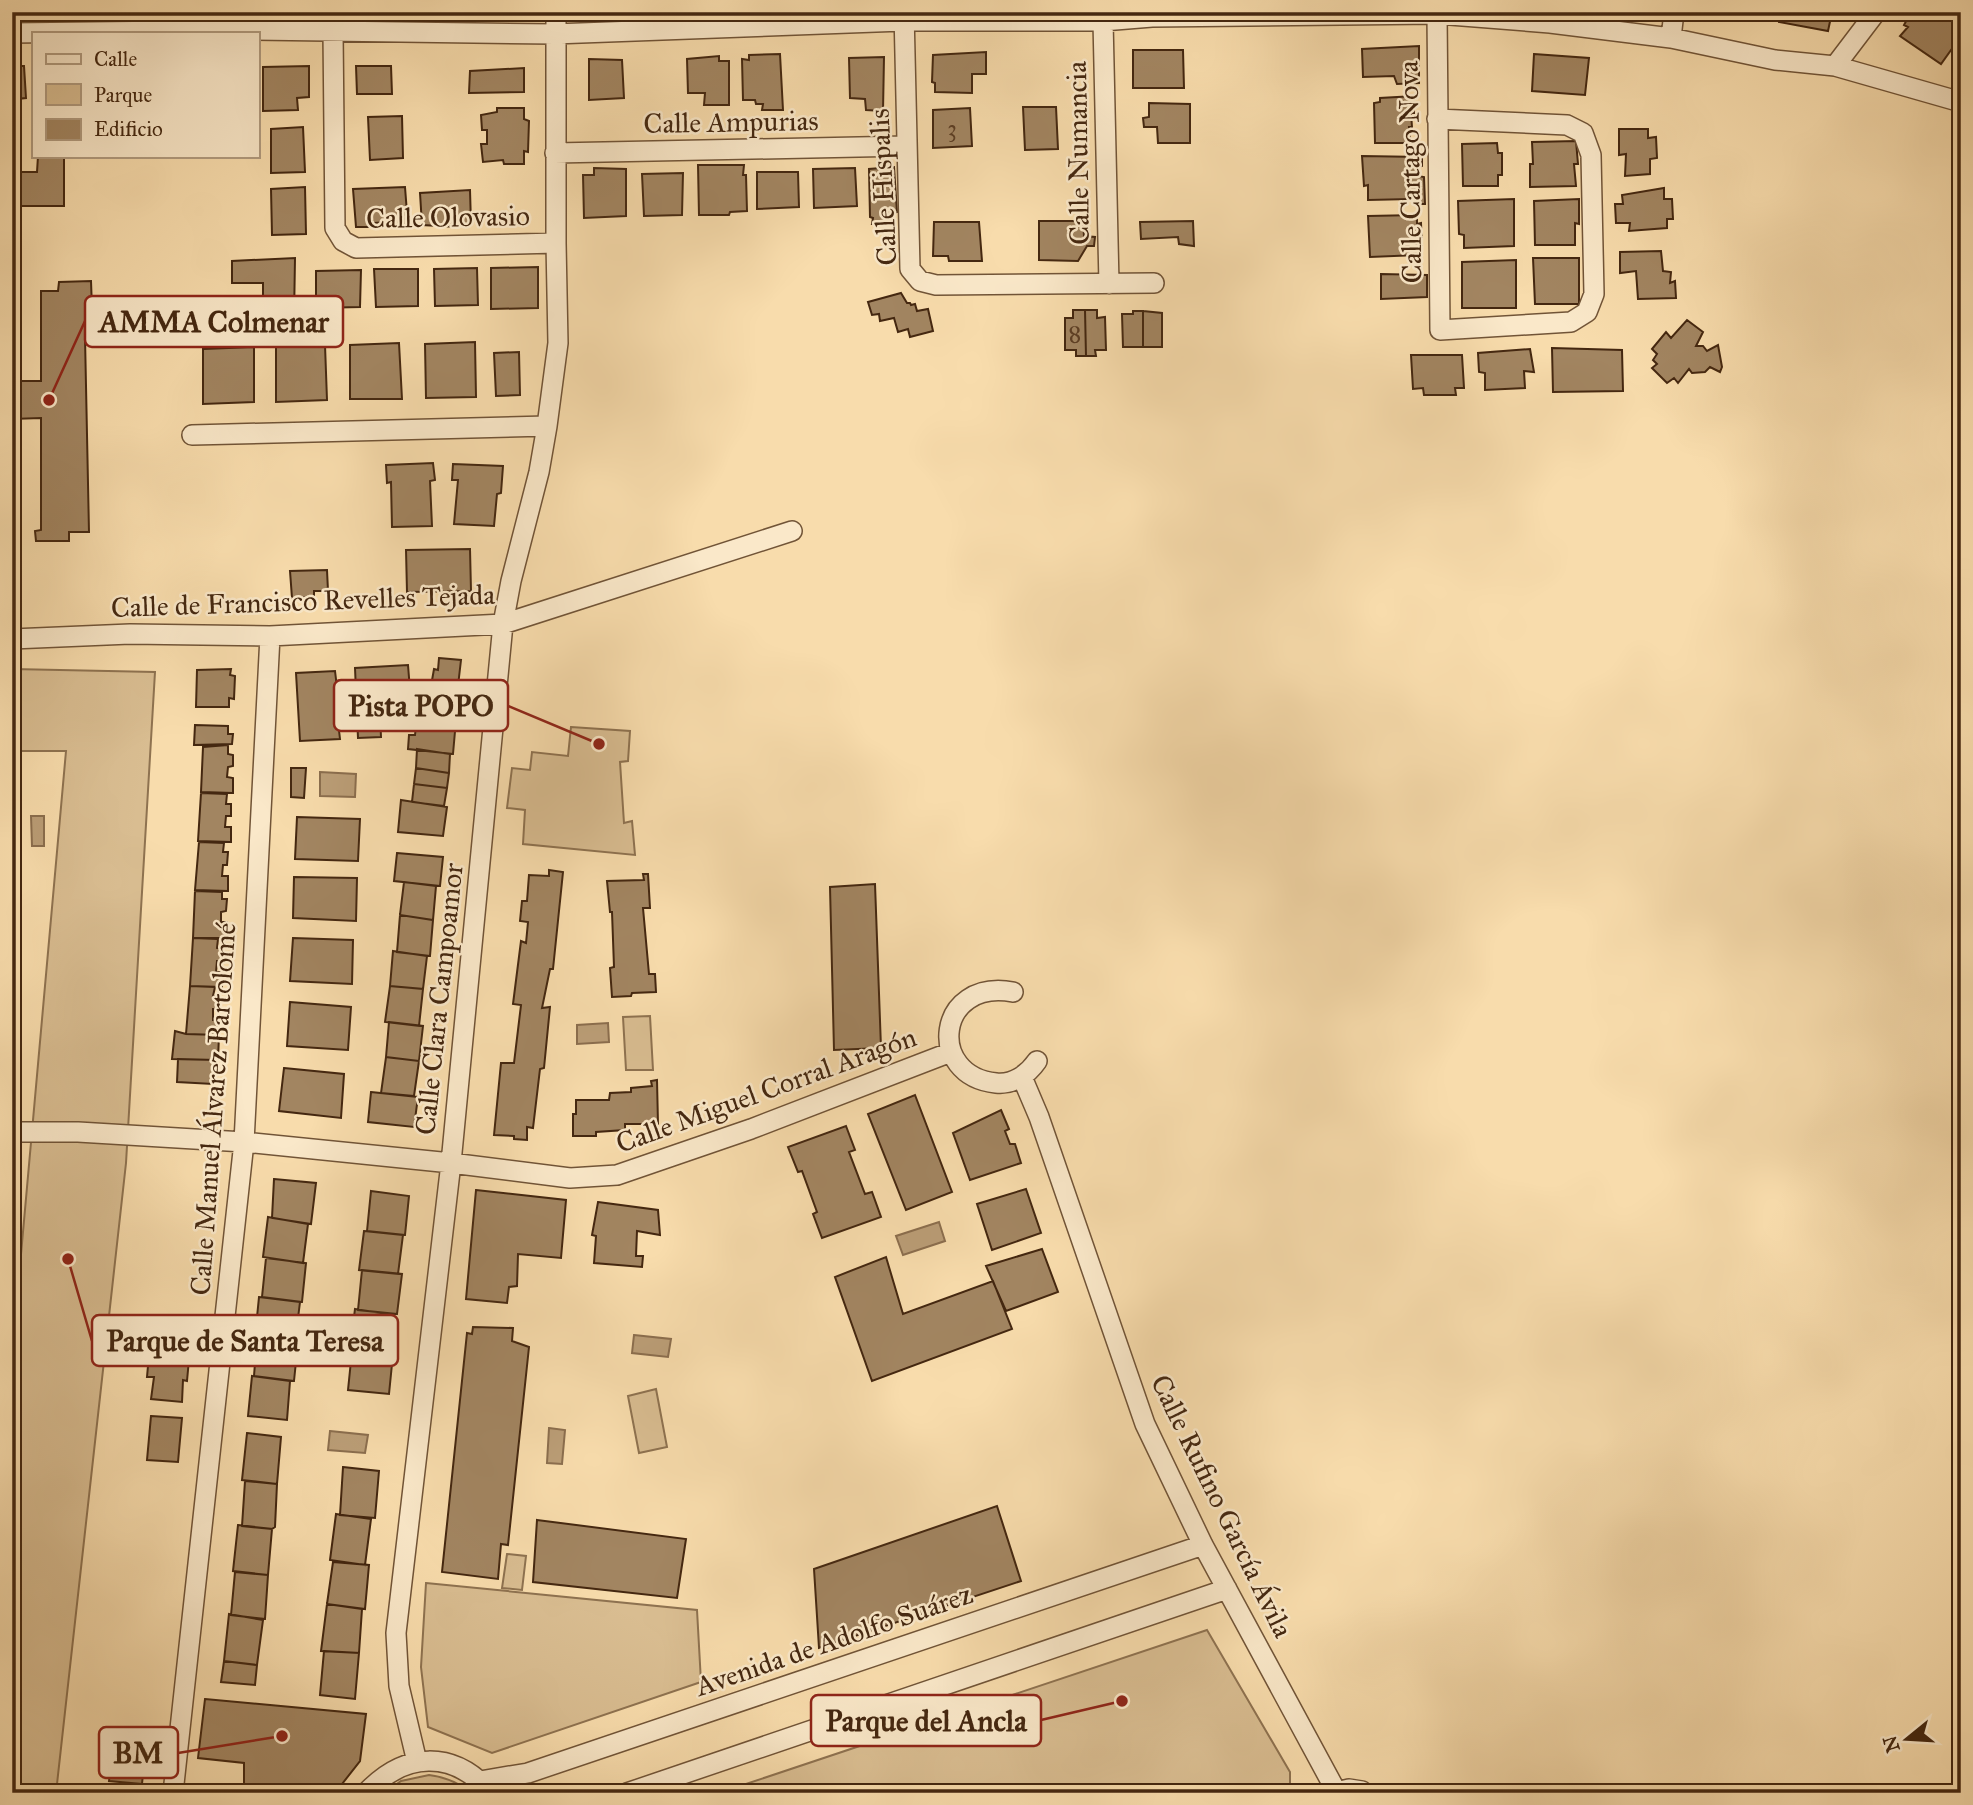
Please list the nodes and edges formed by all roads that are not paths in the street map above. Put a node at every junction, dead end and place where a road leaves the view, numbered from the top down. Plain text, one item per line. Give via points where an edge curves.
1 (556, 12) edge
2 (1674, 12) edge
3 (1876, 12) edge
4 (1437, 14) edge
5 (904, 17) edge
6 (1103, 21) junction
7 (224, 22) edge
8 (333, 32) junction
9 (12, 33) edge
10 (554, 34) junction
11 (1671, 38) junction
12 (1835, 66) junction
13 (1961, 102) edge
14 (1437, 119) junction
15 (907, 146) junction
16 (555, 153) junction
17 (556, 243) junction
18 (1154, 283) dead end
19 (1109, 284) junction
20 (547, 426) junction
21 (192, 435) dead end
22 (792, 531) dead end
23 (503, 624) junction
24 (270, 636) junction
25 (12, 639) edge
26 (1013, 992) dead end
27 (951, 1052) junction
28 (1037, 1061) dead end
29 (1021, 1077) junction
30 (12, 1132) edge
31 (244, 1142) junction
32 (451, 1163) junction
33 (1203, 1545) junction
34 (1227, 1589) junction
35 (417, 1762) junction
36 (485, 1787) edge
37 (1362, 1791) edge
38 (1334, 1792) edge
39 (173, 1793) edge
40 (366, 1793) edge
41 (627, 1793) edge

1 - 10 street, Calle Olovasio
2 - 11 street
3 - 12 street
4 - 6 street
4 - 11 street
4 - 14 street, Calle Cartago Nova
5 - 6 street
5 - 10 street
5 - 15 street, Calle Hispalis
6 - 19 street, Calle Numancia
7 - 8 street via 254,30
7 - 9 street
8 - 10 street
8 - 17 street, Calle Olovasio via 335,228 343,241 356,248
10 - 16 street, Calle Olovasio
11 - 12 street via 1775,60
12 - 13 street
14 - 14 street, Calle Cartago Nova via 1440,330 1571,322 1587,312 1594,280 1591,155 1583,133 1567,125
15 - 16 street, Calle Ampurias
15 - 19 street, Calle Hispalis via 910,269 920,281 936,285
16 - 17 street, Calle Olovasio
17 - 20 street, Calle Clara Campoamor via 558,343
18 - 19 street, Calle Hispalis
20 - 21 street
20 - 23 street, Calle Clara Campoamor
22 - 23 street, Calle de Francisco Revelles Tejada
23 - 24 street, Calle de Francisco Revelles Tejada
23 - 32 street, Calle Clara Campoamor
24 - 25 street, Calle de Francisco Revelles Tejada via 130,634
24 - 31 street, Calle Manuel Álvarez Bartolomé
26 - 27 street via 995,989 963,1003 953,1017
27 - 29 street via 963,1070 980,1082 1002,1084
27 - 32 street, Calle Miguel Corral Aragón via 617,1175 570,1178
28 - 29 street
29 - 33 street, Calle Rufino García Ávila via 1145,1424
30 - 31 street, Calle Miguel Corral Aragón
31 - 32 street, Calle Miguel Corral Aragón
31 - 39 street, Calle Manuel Álvarez Bartolomé
32 - 35 street, Calle Clara Campoamor via 396,1633 399,1686
33 - 34 street, Calle Rufino García Ávila
33 - 36 street, Avenida de Adolfo Suárez
34 - 38 street, Calle Rufino García Ávila
34 - 41 street
35 - 36 street via 451,1764
35 - 40 street via 397,1767
37 - 38 street, Calle Rufino García Ávila

